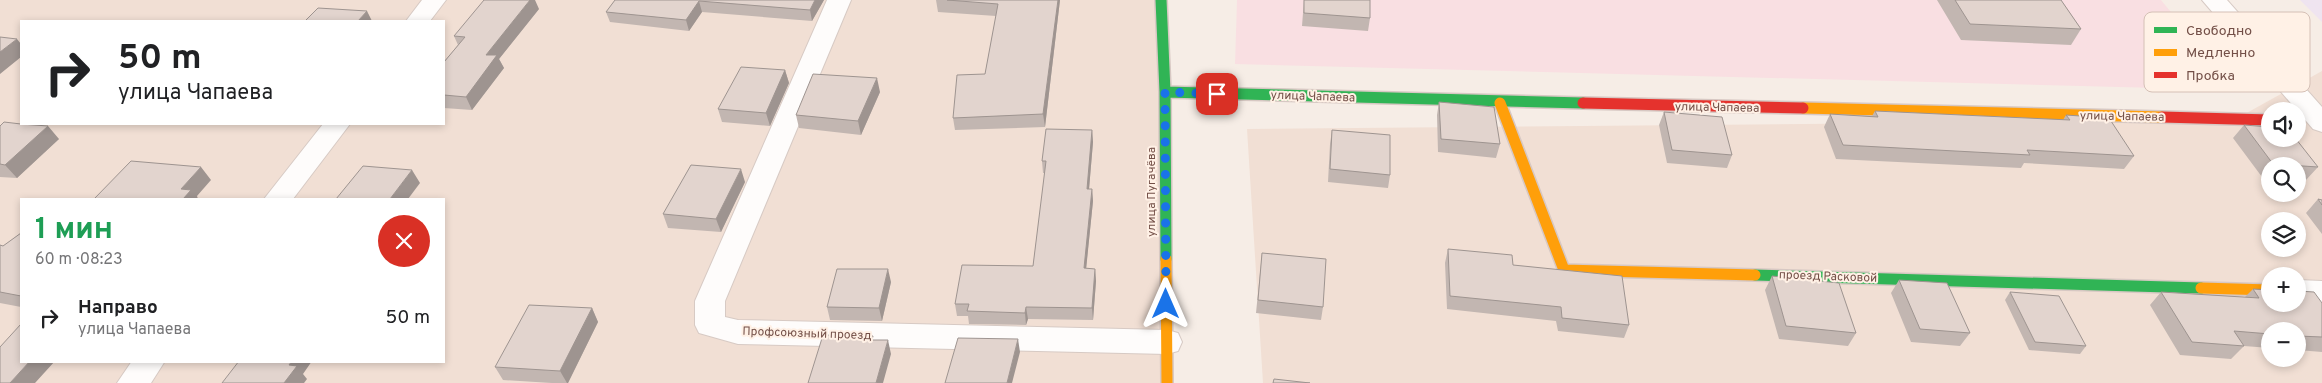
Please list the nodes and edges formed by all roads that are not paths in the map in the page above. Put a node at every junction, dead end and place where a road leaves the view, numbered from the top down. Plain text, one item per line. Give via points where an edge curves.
1 (434, 0) edge
2 (839, 0) edge
3 (1161, 0) edge
4 (2214, 0) edge
5 (2224, 12) edge
6 (419, 20) edge
7 (1165, 92) junction
8 (2291, 92) edge
9 (1500, 103) junction
10 (2261, 120) edge
11 (2316, 122) edge
12 (336, 125) edge
13 (279, 198) edge
14 (2261, 290) edge
15 (2306, 291) edge
16 (2322, 292) edge
17 (1167, 342) junction
18 (148, 363) edge
19 (133, 383) edge
20 (1167, 383) edge

1 - 6 street
2 - 17 street, Профсоюзный проезд via 710,301 710,325 738,332
3 - 7 street, улица Пугачёва
4 - 5 street
7 - 9 street, улица Чапаева
7 - 17 street, улица Пугачёва
8 - 11 street
9 - 10 street, улица Чапаева
9 - 14 street, проезд Расковой via 1564,270
12 - 13 street
15 - 16 street
17 - 20 street, улица Пугачёва
18 - 19 street

